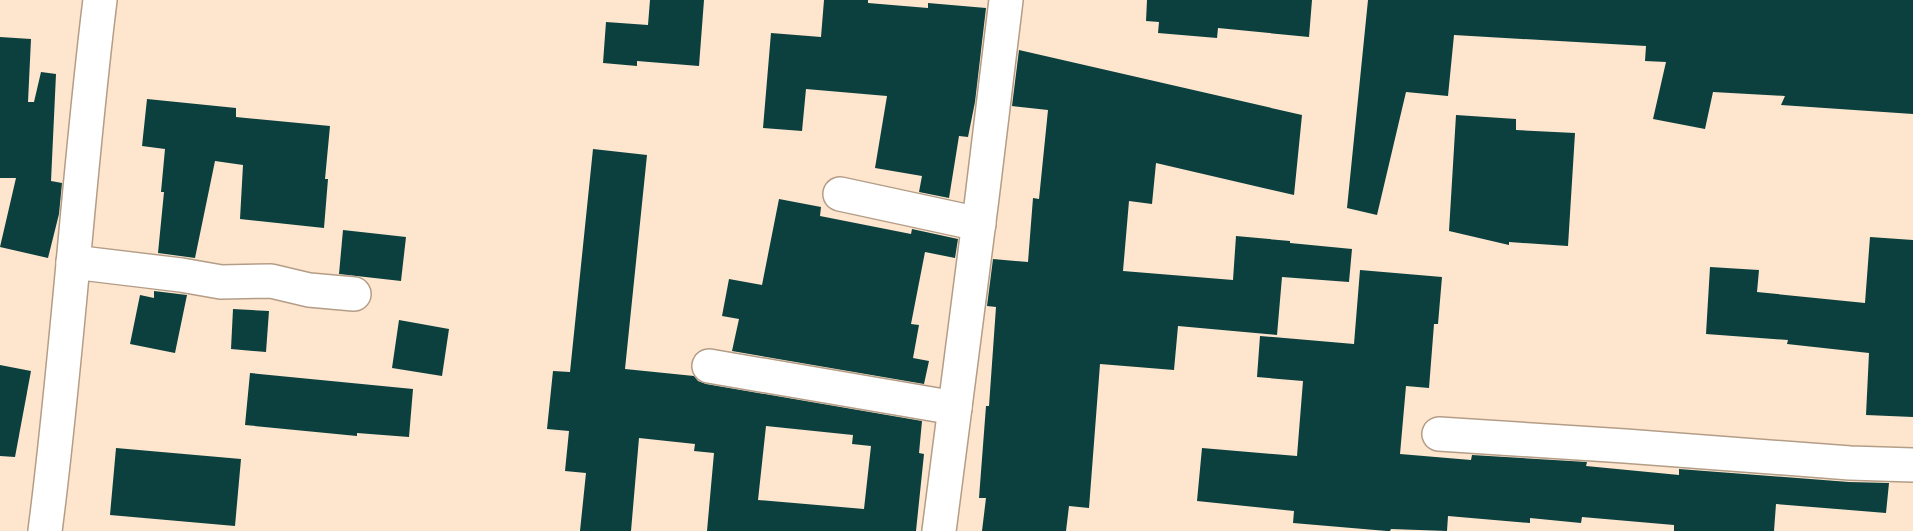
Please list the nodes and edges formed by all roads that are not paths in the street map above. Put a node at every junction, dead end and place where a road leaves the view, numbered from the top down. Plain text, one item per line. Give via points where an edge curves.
1 (100, 0) edge
2 (1006, 0) edge
3 (840, 194) dead end
4 (979, 224) junction
5 (73, 262) junction
6 (354, 294) dead end
7 (709, 366) dead end
8 (955, 408) junction
9 (1439, 435) dead end
10 (1913, 465) edge
11 (45, 531) edge
12 (939, 531) edge

1 - 5 street
2 - 4 street
3 - 4 street
4 - 8 street
5 - 6 street via 221,282 271,280 309,290
5 - 11 street
7 - 8 street
8 - 12 street
9 - 10 street

